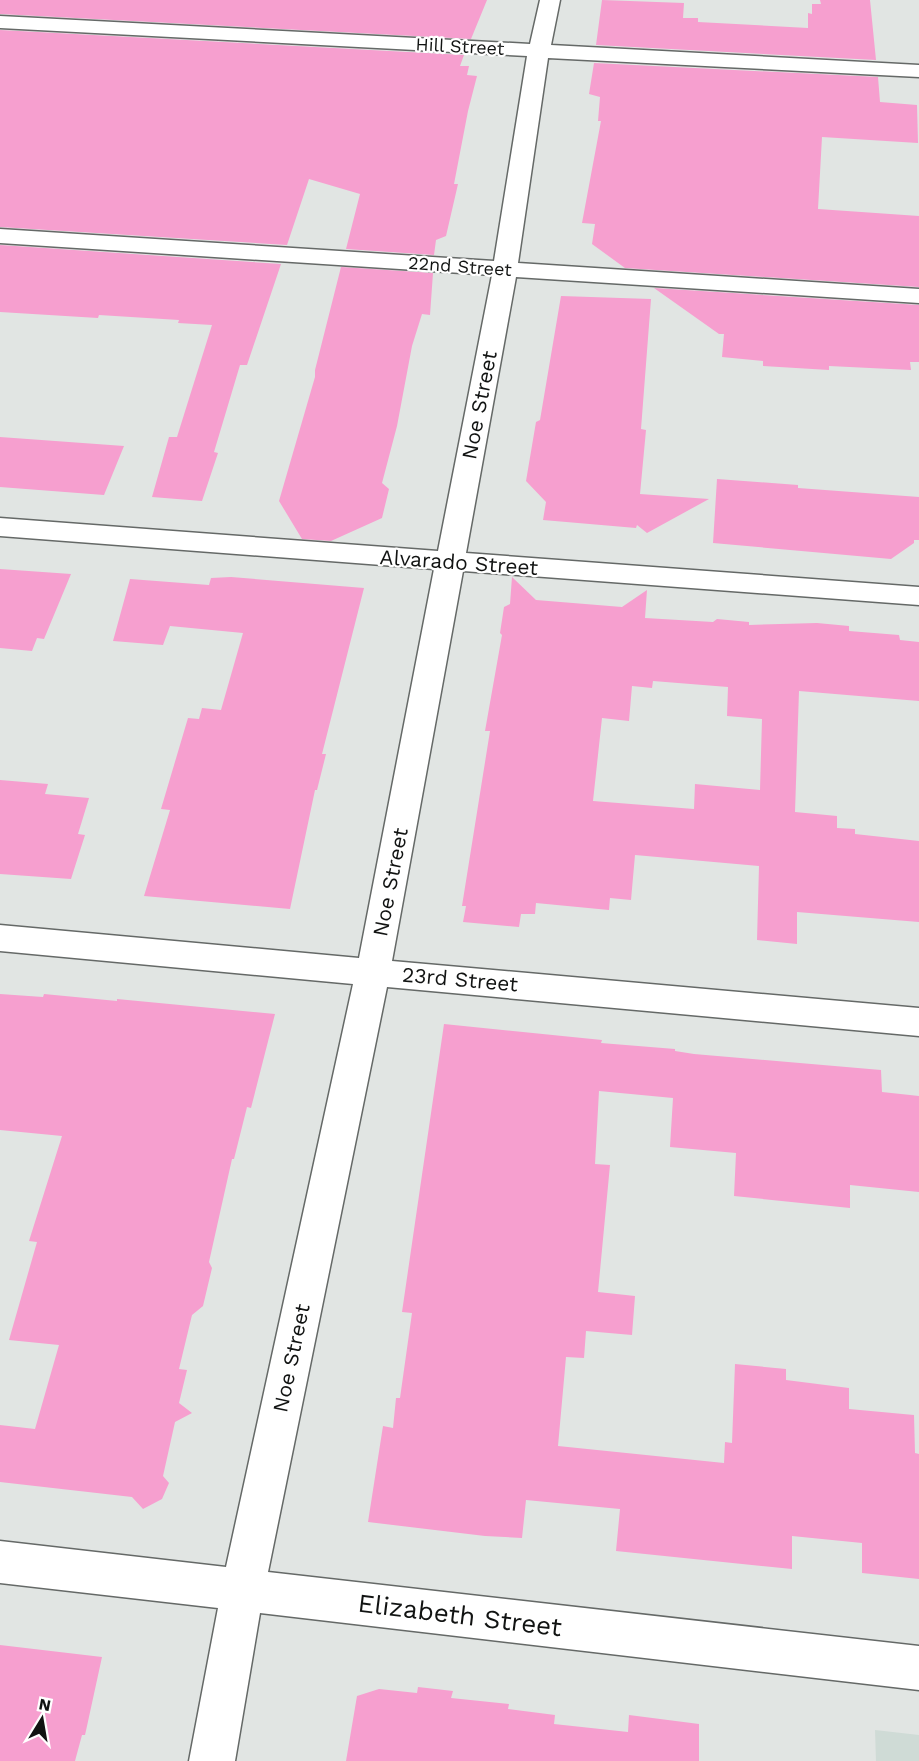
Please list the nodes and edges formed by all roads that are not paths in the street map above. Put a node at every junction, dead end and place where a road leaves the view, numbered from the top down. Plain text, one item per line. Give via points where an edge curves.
1 (550, 0) edge
2 (0, 22) edge
3 (539, 50) junction
4 (919, 71) edge
5 (0, 236) edge
6 (505, 268) junction
7 (919, 296) edge
8 (0, 527) edge
9 (450, 561) junction
10 (919, 596) edge
11 (0, 938) edge
12 (373, 972) junction
13 (919, 1022) edge
14 (0, 1562) edge
15 (243, 1588) junction
16 (919, 1668) edge
17 (212, 1761) edge

1 - 3 street, Noe Street
2 - 3 street, Hill Street
3 - 4 street, Hill Street
3 - 6 street, Noe Street
5 - 6 street, 22nd Street
6 - 7 street, 22nd Street
6 - 9 street, Noe Street
8 - 9 street, Alvarado Street
9 - 10 street, Alvarado Street
9 - 12 street, Noe Street
11 - 12 street, 23rd Street
12 - 13 street, 23rd Street
12 - 15 street, Noe Street
14 - 15 street, Elizabeth Street
15 - 16 street, Elizabeth Street
15 - 17 street, Noe Street

